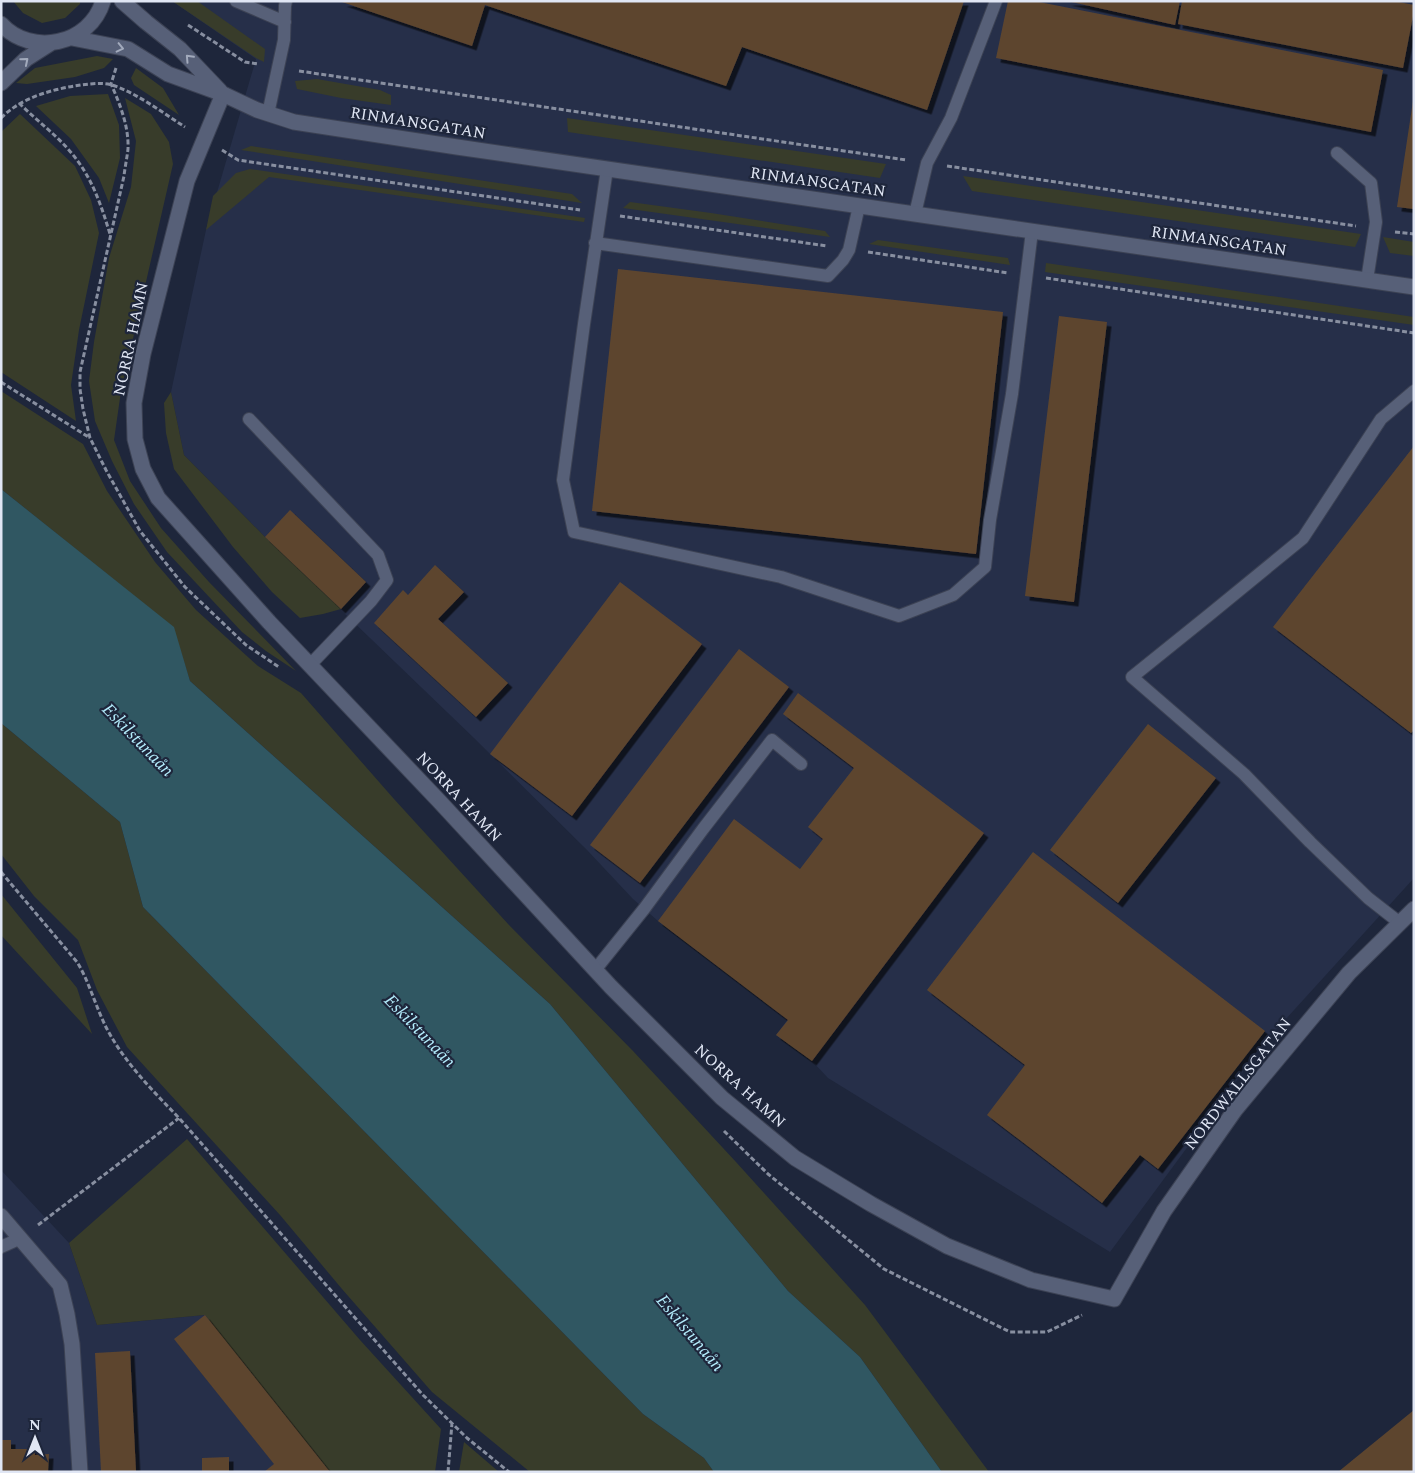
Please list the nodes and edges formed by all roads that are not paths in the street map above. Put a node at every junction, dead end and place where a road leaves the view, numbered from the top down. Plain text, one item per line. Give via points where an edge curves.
1 (102, 1) edge
2 (122, 1) edge
3 (236, 1) edge
4 (286, 1) edge
5 (996, 1) edge
6 (285, 22) junction
7 (1, 24) edge
8 (72, 38) junction
9 (51, 43) junction
10 (1, 83) edge
11 (223, 94) junction
12 (268, 114) junction
13 (1337, 153) dead end
14 (607, 169) junction
15 (859, 206) junction
16 (915, 214) junction
17 (1032, 231) junction
18 (595, 243) junction
19 (1367, 280) junction
20 (1414, 287) edge
21 (1414, 391) edge
22 (249, 419) dead end
23 (310, 665) junction
24 (801, 764) dead end
25 (1414, 909) edge
26 (1400, 923) junction
27 (595, 970) junction
28 (1, 1216) edge
29 (21, 1238) junction
30 (1, 1247) edge
31 (1114, 1299) joint
32 (80, 1472) edge

1 - 8 street via 90,25
11 -> 2 street, RINMANSGATAN via 180,48
3 - 6 lane
4 - 6 lane
5 - 16 lane via 951,118 927,163
6 - 12 lane
7 - 9 street via 18,37
8 - 9 street
8 -> 11 street, RINMANSGATAN via 128,50 168,74
10 -> 9 street via 26,59
11 - 12 street, RINMANSGATAN
11 - 23 street, NORRA HAMN via 187,181 142,354 134,403 135,439 142,469 158,498
12 - 14 street, RINMANSGATAN via 294,122
13 - 19 lane via 1371,183 1376,222
14 - 15 street, RINMANSGATAN
14 - 18 lane
15 - 16 street, RINMANSGATAN
15 - 18 lane via 849,250 828,276
16 - 17 street, RINMANSGATAN
17 - 18 lane via 1012,394 985,567 953,594 899,616 781,577 574,532 563,480
17 - 19 street, RINMANSGATAN
19 - 20 street, RINMANSGATAN
21 - 26 lane via 1381,419 1303,538 1132,677 1244,774 1368,898
22 - 23 lane via 378,555 386,580 371,601
23 - 27 street, NORRA HAMN
24 - 27 lane via 772,740
25 - 26 street, NORDWALLSGATAN
26 - 31 street, NORDWALLSGATAN via 1349,973 1235,1110 1164,1211
27 - 31 street, NORRA HAMN via 722,1098 794,1158 948,1246 1031,1280
28 - 29 street
29 - 30 lane
29 - 32 street via 60,1285 72,1344

